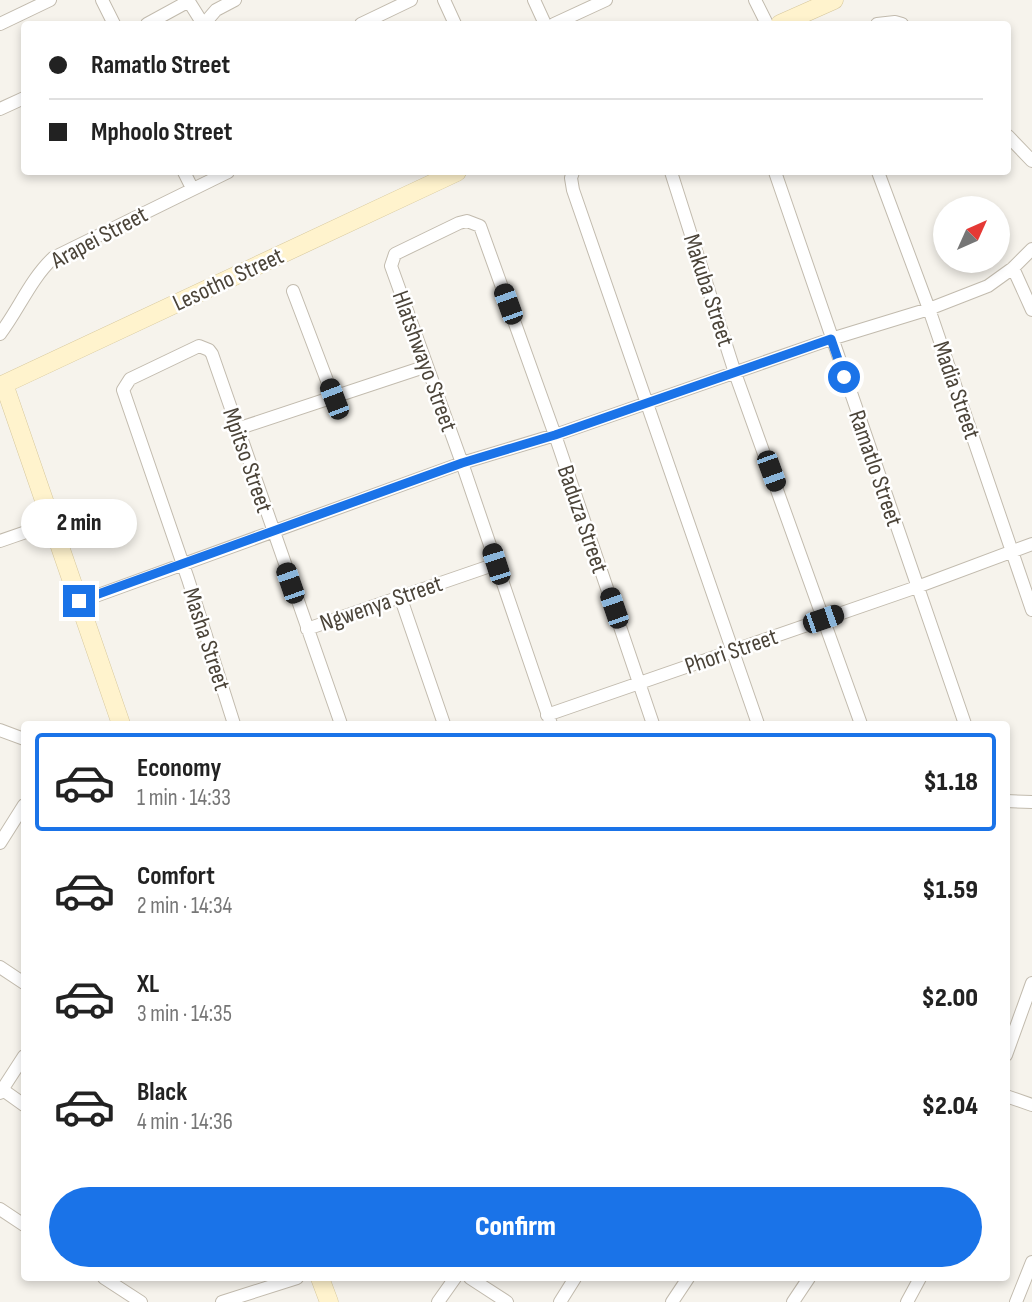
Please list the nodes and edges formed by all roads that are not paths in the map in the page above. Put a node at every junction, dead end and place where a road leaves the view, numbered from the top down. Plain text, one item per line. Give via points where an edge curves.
1 (50, 0) edge
2 (102, 0) edge
3 (188, 0) edge
4 (235, 0) edge
5 (411, 0) edge
6 (444, 0) edge
7 (534, 0) edge
8 (606, 0) edge
9 (755, 0) edge
10 (834, 0) edge
11 (112, 21) edge
12 (152, 21) edge
13 (201, 21) edge
14 (206, 21) edge
15 (367, 21) edge
16 (454, 21) edge
17 (544, 21) edge
18 (560, 21) edge
19 (766, 21) edge
20 (787, 21) edge
21 (0, 23) edge
22 (21, 99) edge
23 (0, 109) edge
24 (1011, 139) edge
25 (1032, 161) edge
26 (186, 175) edge
27 (221, 175) edge
28 (450, 175) edge
29 (572, 175) edge
30 (671, 175) edge
31 (776, 175) edge
32 (879, 175) edge
33 (192, 188) junction
34 (1032, 248) edge
35 (1013, 268) junction
36 (393, 275) joint
37 (293, 291) dead end
38 (929, 309) junction
39 (1032, 310) edge
40 (0, 334) edge
41 (831, 339) junction
42 (427, 366) junction
43 (735, 373) junction
44 (1, 381) edge
45 (124, 396) joint
46 (334, 399) junction
47 (648, 403) junction
48 (237, 429) junction
49 (555, 435) junction
50 (462, 463) junction
51 (52, 523) junction
52 (272, 531) junction
53 (0, 541) edge
54 (1032, 544) edge
55 (1012, 551) junction
56 (496, 564) junction
57 (183, 565) junction
58 (917, 587) junction
59 (400, 596) junction
60 (79, 601) junction
61 (1032, 610) edge
62 (823, 619) junction
63 (307, 629) junction
64 (733, 650) junction
65 (639, 682) junction
66 (549, 720) edge
67 (120, 721) edge
68 (233, 721) edge
69 (340, 721) edge
70 (443, 721) edge
71 (652, 721) edge
72 (757, 721) edge
73 (860, 721) edge
74 (964, 721) edge
75 (0, 730) edge
76 (21, 738) edge
77 (1010, 802) edge
78 (1032, 802) edge
79 (21, 810) edge
80 (0, 843) edge
81 (0, 967) edge
82 (21, 981) edge
83 (1032, 983) edge
84 (1010, 1044) edge
85 (21, 1060) edge
86 (1, 1090) edge
87 (1010, 1097) edge
88 (21, 1103) edge
89 (1032, 1105) edge
90 (0, 1209) edge
91 (21, 1224) edge
92 (1032, 1262) edge
93 (109, 1281) edge
94 (288, 1281) edge
95 (321, 1281) edge
96 (453, 1281) edge
97 (475, 1281) edge
98 (573, 1281) edge
99 (686, 1281) edge
100 (807, 1281) edge
101 (918, 1281) edge
102 (141, 1302) edge
103 (222, 1302) edge
104 (329, 1302) edge
105 (438, 1302) edge
106 (507, 1302) edge
107 (560, 1302) edge
108 (672, 1302) edge
109 (793, 1302) edge
110 (907, 1302) edge
111 (1016, 1302) edge

1 - 21 street
2 - 11 street
3 - 12 street
3 - 13 street
4 - 14 street
5 - 15 street
6 - 16 street
7 - 17 street
8 - 18 street
9 - 19 street
10 - 20 street
22 - 23 street
24 - 25 street
26 - 33 street
27 - 33 street, Arapei Street
28 - 44 street, Lesotho Street
29 - 47 street via 573,190
30 - 43 street, Makuba Street
31 - 41 street, Ramatlo Street
32 - 38 street, Madia Street
33 - 40 street, Arapei Street via 53,258 37,273
34 - 35 street
35 - 38 street via 988,286
35 - 39 street
36 - 42 street, Hlatshwayo Street
36 - 49 street, Baduza Street via 395,254 410,245 458,223 480,226
37 - 46 street
38 - 41 street
38 - 55 street, Madia Street
41 - 43 street
41 - 58 street, Ramatlo Street
42 - 46 street
42 - 50 street, Hlatshwayo Street
43 - 47 street
43 - 62 street, Makuba Street
44 - 51 street
45 - 48 street, Mpitso Street via 125,384 147,369 199,346 212,354
45 - 57 street, Masha Street
46 - 48 street
47 - 49 street
47 - 64 street
48 - 52 street, Mpitso Street
49 - 50 street
49 - 65 street, Baduza Street
50 - 52 street
50 - 56 street, Hlatshwayo Street
51 - 53 street
51 - 60 street
52 - 57 street
52 - 63 street, Mpitso Street
54 - 55 street, Phori Street
55 - 58 street, Phori Street
55 - 61 street, Madia Street
56 - 59 street, Ngwenya Street
56 - 66 street, Hlatshwayo Street
57 - 60 street
57 - 68 street, Masha Street
58 - 62 street, Phori Street
58 - 74 street, Ramatlo Street
59 - 63 street, Ngwenya Street
59 - 70 street
60 - 67 street
62 - 64 street, Phori Street
62 - 73 street, Makuba Street
63 - 69 street, Mpitso Street
64 - 65 street, Phori Street
64 - 72 street
65 - 66 street, Phori Street
65 - 71 street, Baduza Street
75 - 76 street
77 - 78 street
79 - 80 street
81 - 82 street
83 - 84 street
85 - 86 street
86 - 88 street
87 - 89 street
90 - 91 street
92 - 111 street
93 - 102 street
94 - 103 street
95 - 104 street
96 - 105 street
97 - 106 street
98 - 107 street
99 - 108 street
100 - 109 street
101 - 110 street

